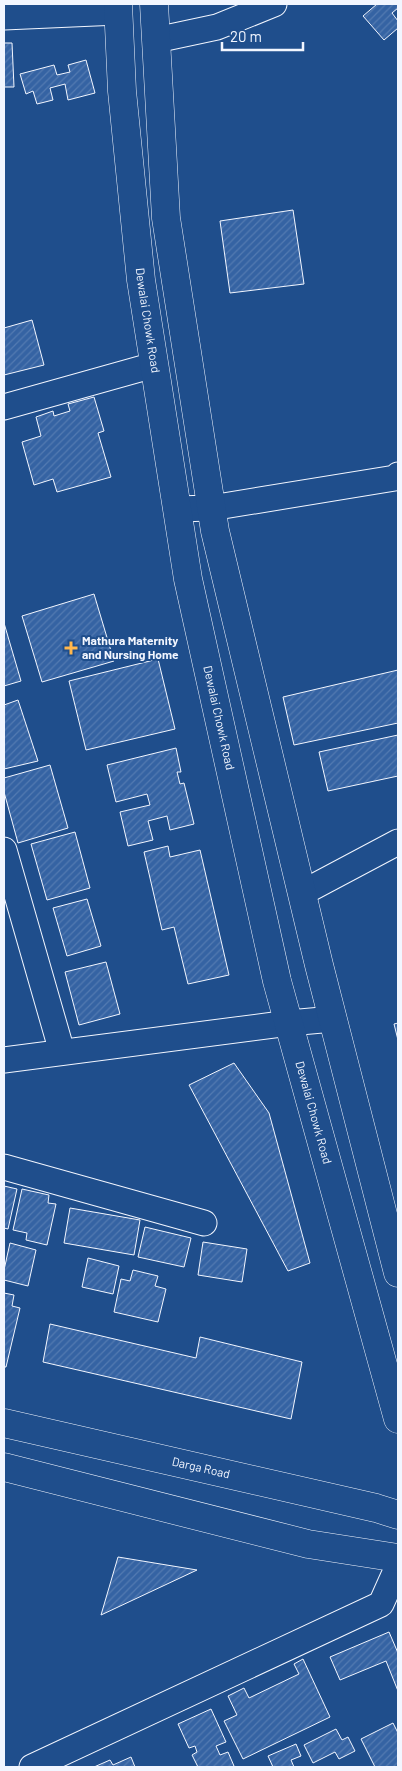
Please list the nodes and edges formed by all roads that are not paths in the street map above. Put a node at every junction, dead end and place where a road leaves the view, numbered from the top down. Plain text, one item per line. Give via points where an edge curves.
1 (154, 4) edge
2 (274, 4) edge
3 (118, 8) edge
4 (4, 17) edge
5 (156, 40) junction
6 (154, 365) junction
7 (4, 406) edge
8 (398, 475) edge
9 (211, 508) junction
10 (177, 509) junction
11 (398, 842) edge
12 (4, 855) edge
13 (302, 893) junction
14 (333, 1019) junction
15 (289, 1023) junction
16 (62, 1052) junction
17 (4, 1060) edge
18 (4, 1167) edge
19 (204, 1223) dead end
20 (398, 1273) edge
21 (398, 1419) edge
22 (4, 1423) edge
23 (4, 1467) edge
24 (398, 1516) edge
25 (398, 1558) edge
26 (398, 1566) edge
27 (32, 1767) edge

1 - 5 main road
2 - 5 street via 217,27
3 - 4 street
3 - 6 main road, Dewalai Chowk Road via 123,100 141,280
5 - 9 main road via 166,218
6 - 7 street
6 - 10 main road, Dewalai Chowk Road
8 - 9 street
9 - 10 street
9 - 13 main road
10 - 15 main road, Dewalai Chowk Road via 188,580
11 - 13 street
12 - 16 street
13 - 14 main road
14 - 15 street
14 - 20 main road
15 - 16 street
15 - 21 main road, Dewalai Chowk Road
16 - 17 street
18 - 19 street
22 - 24 main road, Darga Road via 376,1508
23 - 25 main road via 308,1544
26 - 27 street via 381,1604

